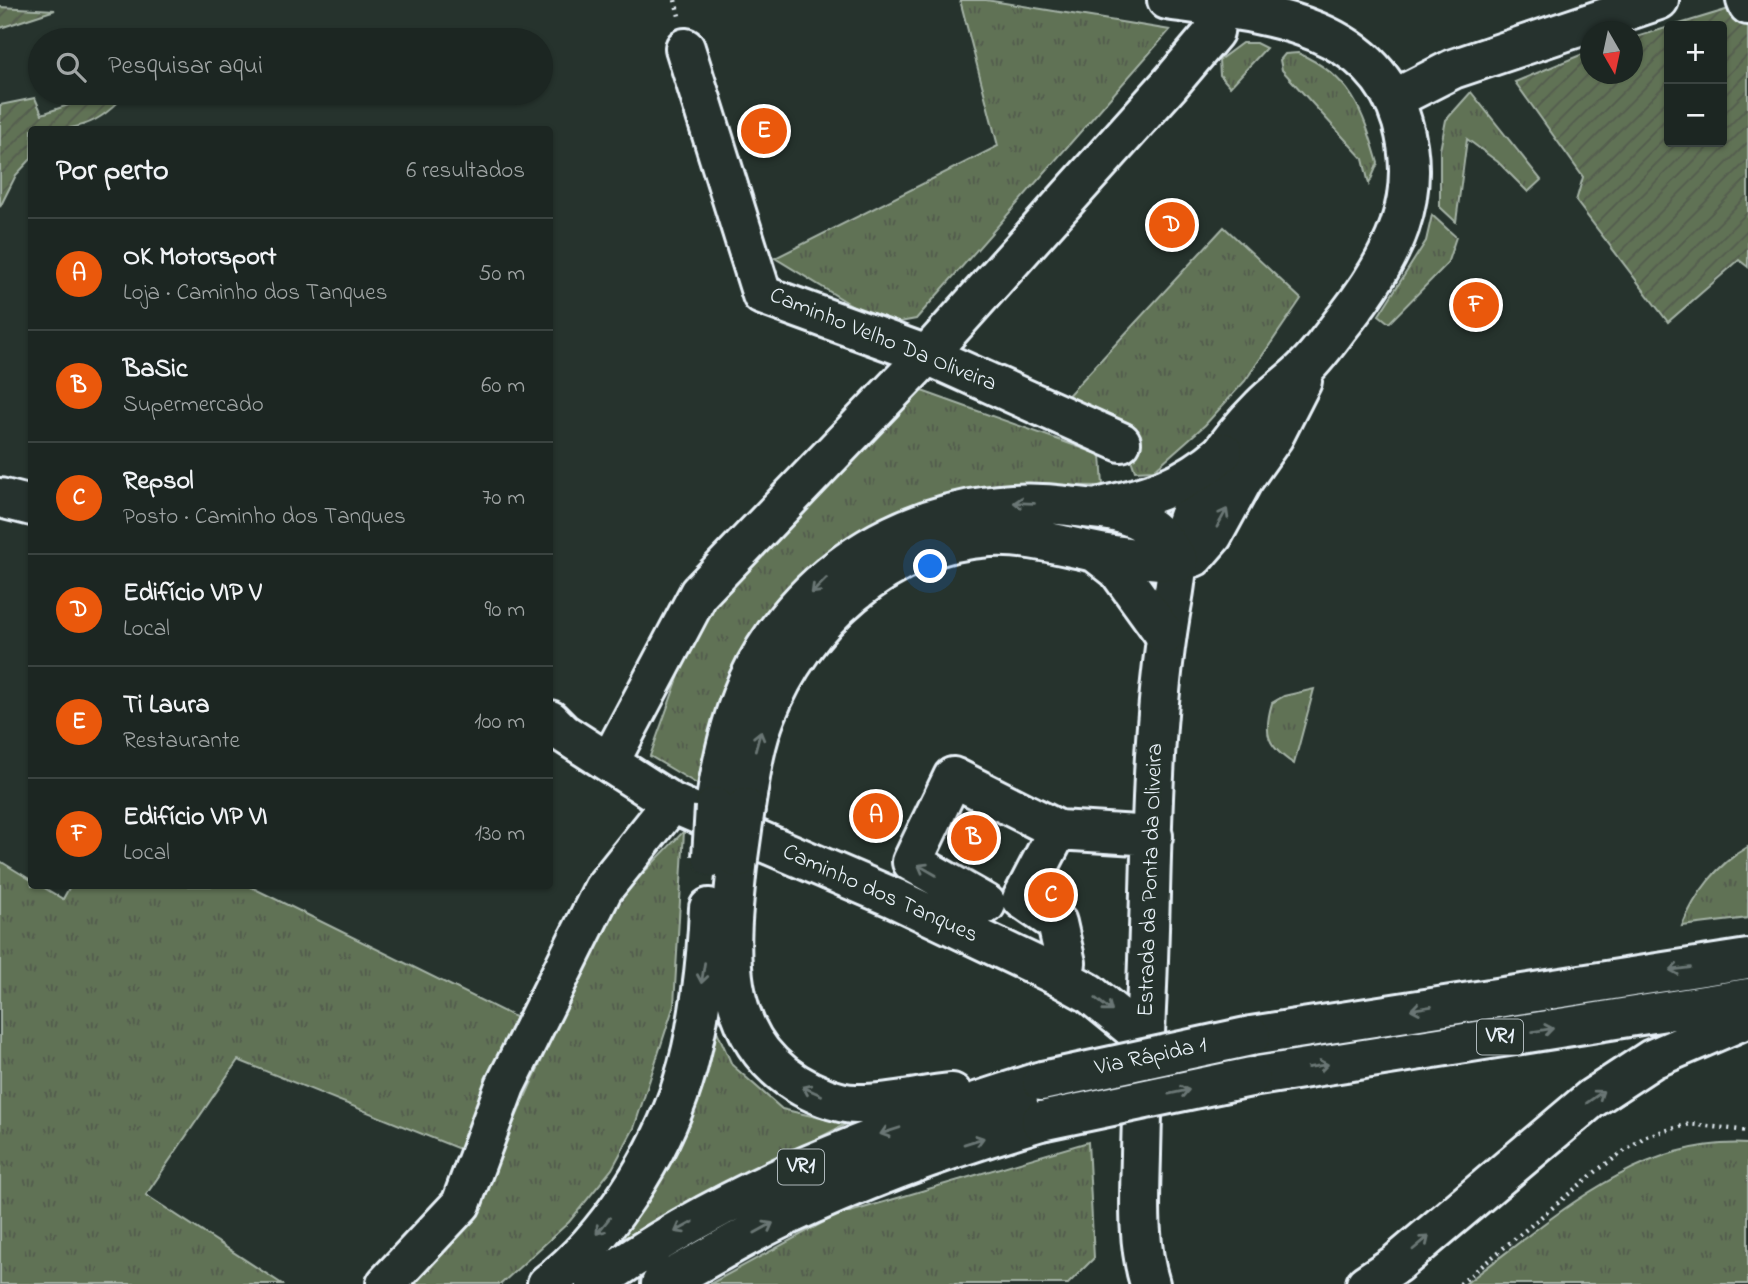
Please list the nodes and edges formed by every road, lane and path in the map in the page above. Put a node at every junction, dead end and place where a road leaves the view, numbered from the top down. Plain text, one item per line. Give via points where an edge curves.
1 (1167, 0) edge
2 (1660, 0) edge
3 (1217, 7) junction
4 (685, 48) dead end
5 (1394, 99) junction
6 (927, 355) junction
7 (1308, 366) junction
8 (1121, 442) dead end
9 (1223, 453) junction
10 (0, 498) edge
11 (28, 505) edge
12 (1092, 509) junction
13 (1096, 552) junction
14 (1179, 562) junction
15 (1165, 635) junction
16 (553, 723) edge
17 (610, 761) junction
18 (671, 803) junction
19 (730, 807) junction
20 (1058, 830) junction
21 (1153, 836) junction
22 (725, 858) junction
23 (1004, 901) junction
24 (950, 924) junction
25 (1748, 959) edge
26 (1060, 977) junction
27 (1748, 998) edge
28 (1748, 1018) edge
29 (1144, 1038) junction
30 (1033, 1084) junction
31 (1748, 1131) edge
32 (1139, 1241) junction
33 (386, 1284) edge
34 (547, 1284) edge
35 (595, 1284) edge
36 (661, 1284) edge
37 (1122, 1284) edge
38 (1150, 1284) edge
39 (1366, 1284) edge
40 (1460, 1284) edge

1 - 3 main road, Estrada da Ponta da Oliveira
2 - 5 main road via 1453,69
3 - 5 main road, Estrada da Ponta da Oliveira via 1286,20 1336,39 1369,65
3 - 6 main road via 1213,32 1170,84
4 - 6 main road, Caminho Velho Da Oliveira via 762,295
5 - 7 main road, Estrada da Ponta da Oliveira via 1410,160 1408,203 1400,233 1364,295
6 - 8 main road, Caminho Velho Da Oliveira
6 - 17 main road via 699,593
7 - 9 main road, Estrada da Ponta da Oliveira via 1262,405
14 -> 7 main road, Estrada da Ponta da Oliveira via 1194,557 1213,535 1274,436
9 - 12 main road via 1195,476 1171,487
9 - 14 main road, Estrada da Ponta da Oliveira via 1197,492
10 - 11 main road
12 - 14 main road via 1141,519 1166,540
12 -> 19 main road via 1015,502 962,510 916,523 854,555 787,619 747,684 721,766
13 - 14 main road
13 - 15 main road via 1118,570
19 -> 13 main road via 781,681 805,643 838,605 879,574 927,552 990,537 1058,543
14 - 15 main road, Estrada da Ponta da Oliveira
15 - 21 main road, Estrada da Ponta da Oliveira via 1159,675
16 - 17 main road, Caminho dos Tanques
17 - 18 main road, Caminho dos Tanques
18 - 24 main road, Caminho dos Tanques
18 - 33 main road via 603,890 505,1086 461,1205
19 - 22 main road, bridge
20 - 21 main road
20 - 23 main road
23 -> 20 main road via 912,862 953,778
21 - 29 main road, Estrada da Ponta da Oliveira
30 -> 22 main road via 855,1104 808,1090 783,1075 745,1029 737,1004
22 -> 34 main road via 683,1082 656,1147 600,1230
23 - 24 main road via 961,910
23 - 26 main road via 1057,923 1066,963
24 - 26 main road, Caminho dos Tanques
25 -> 30 main road, Via Rápida 1 / VR1, bridge via 1251,1036
26 -> 29 main road, Caminho dos Tanques via 1089,993
36 -> 27 main road, Via Rápida 1 / VR1, bridge via 782,1218 877,1176 955,1146 1041,1121 1251,1077
39 -> 28 main road via 1396,1264 1591,1099 1653,1059
29 - 32 main road, Estrada da Ponta da Oliveira
30 -> 35 main road, Via Rápida 1 / VR1 via 877,1135 762,1184 639,1252
31 - 40 path via 1690,1124 1646,1136
32 - 37 main road, Estrada da Ponta da Oliveira
32 - 38 main road, Estrada da Ponta da Oliveira

